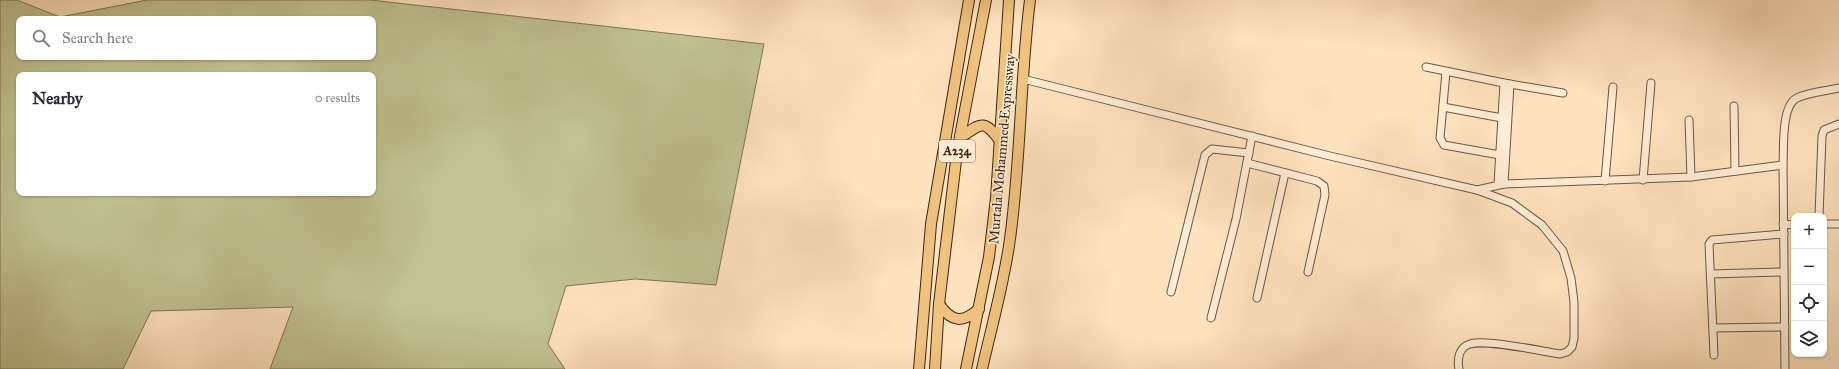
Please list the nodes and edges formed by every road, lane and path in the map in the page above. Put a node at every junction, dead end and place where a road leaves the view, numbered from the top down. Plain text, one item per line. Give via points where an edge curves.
1 (969, 0) edge
2 (986, 0) edge
3 (1009, 0) edge
4 (1030, 0) edge
5 (1426, 67) dead end
6 (1446, 72) junction
7 (1023, 79) junction
8 (1507, 83) junction
9 (1651, 83) dead end
10 (1613, 87) dead end
11 (1839, 88) edge
12 (1563, 93) dead end
13 (1734, 106) dead end
14 (1443, 108) junction
15 (1502, 118) junction
16 (1689, 120) dead end
17 (1839, 124) edge
18 (1252, 136) junction
19 (960, 138) junction
20 (1001, 142) junction
21 (1249, 153) junction
22 (1500, 155) junction
23 (1247, 163) junction
24 (1783, 165) junction
25 (1735, 171) junction
26 (1285, 173) junction
27 (1691, 177) junction
28 (1643, 180) junction
29 (1605, 181) junction
30 (1501, 184) junction
31 (1477, 190) junction
32 (1819, 213) edge
33 (1784, 224) junction
34 (1791, 224) edge
35 (1827, 224) edge
36 (1839, 224) edge
37 (1784, 234) junction
38 (1308, 272) dead end
39 (1784, 272) junction
40 (1711, 274) junction
41 (1172, 292) dead end
42 (1257, 298) dead end
43 (940, 304) junction
44 (979, 309) junction
45 (1211, 318) dead end
46 (1785, 327) junction
47 (1712, 328) junction
48 (1714, 355) dead end
49 (919, 369) edge
50 (935, 369) edge
51 (966, 369) edge
52 (982, 369) edge
53 (1459, 369) edge
54 (1785, 369) edge

1 - 49 highway via 928,244
2 - 19 highway, A234
3 - 20 highway, Murtala Mohammed Expressway
4 - 7 highway, Murtala Mohammed Expressway
5 - 6 street
6 - 8 street
6 - 14 street
7 - 18 street
7 - 52 highway, Murtala Mohammed Expressway via 1010,240 998,310
8 - 12 street
8 - 15 street
8 - 30 street
9 - 28 street
10 - 29 street
11 - 24 street via 1796,98 1789,104
13 - 25 street
14 - 15 street
14 - 22 street via 1440,138 1444,145
15 - 22 street
16 - 27 street
17 - 32 street via 1824,130 1822,136
18 - 21 street
18 - 31 street
19 - 20 highway via 976,126 982,125 990,127
19 - 43 highway, A234
20 - 44 highway, Murtala Mohammed Expressway via 989,257
21 - 23 street
21 - 41 street via 1212,149 1205,155
22 - 30 street
23 - 26 street
23 - 45 street
24 - 25 street
24 - 33 street
25 - 27 street
26 - 38 street via 1317,180 1324,186 1325,195
26 - 42 street
27 - 28 street
28 - 29 street
29 - 30 street
30 - 31 street
31 - 53 street via 1512,203 1542,225 1563,251 1572,278 1574,338 1572,347 1560,354 1483,342 1470,344 1462,348 1457,360
33 - 34 street
33 - 37 street
35 - 36 street
37 - 39 street
37 - 40 street via 1712,240 1709,244
39 - 40 street
39 - 46 street
40 - 47 street
43 - 44 highway via 946,314 954,319 968,318
43 - 50 highway, A234
44 - 51 highway, Murtala Mohammed Expressway
46 - 47 street
46 - 54 street
47 - 48 street

